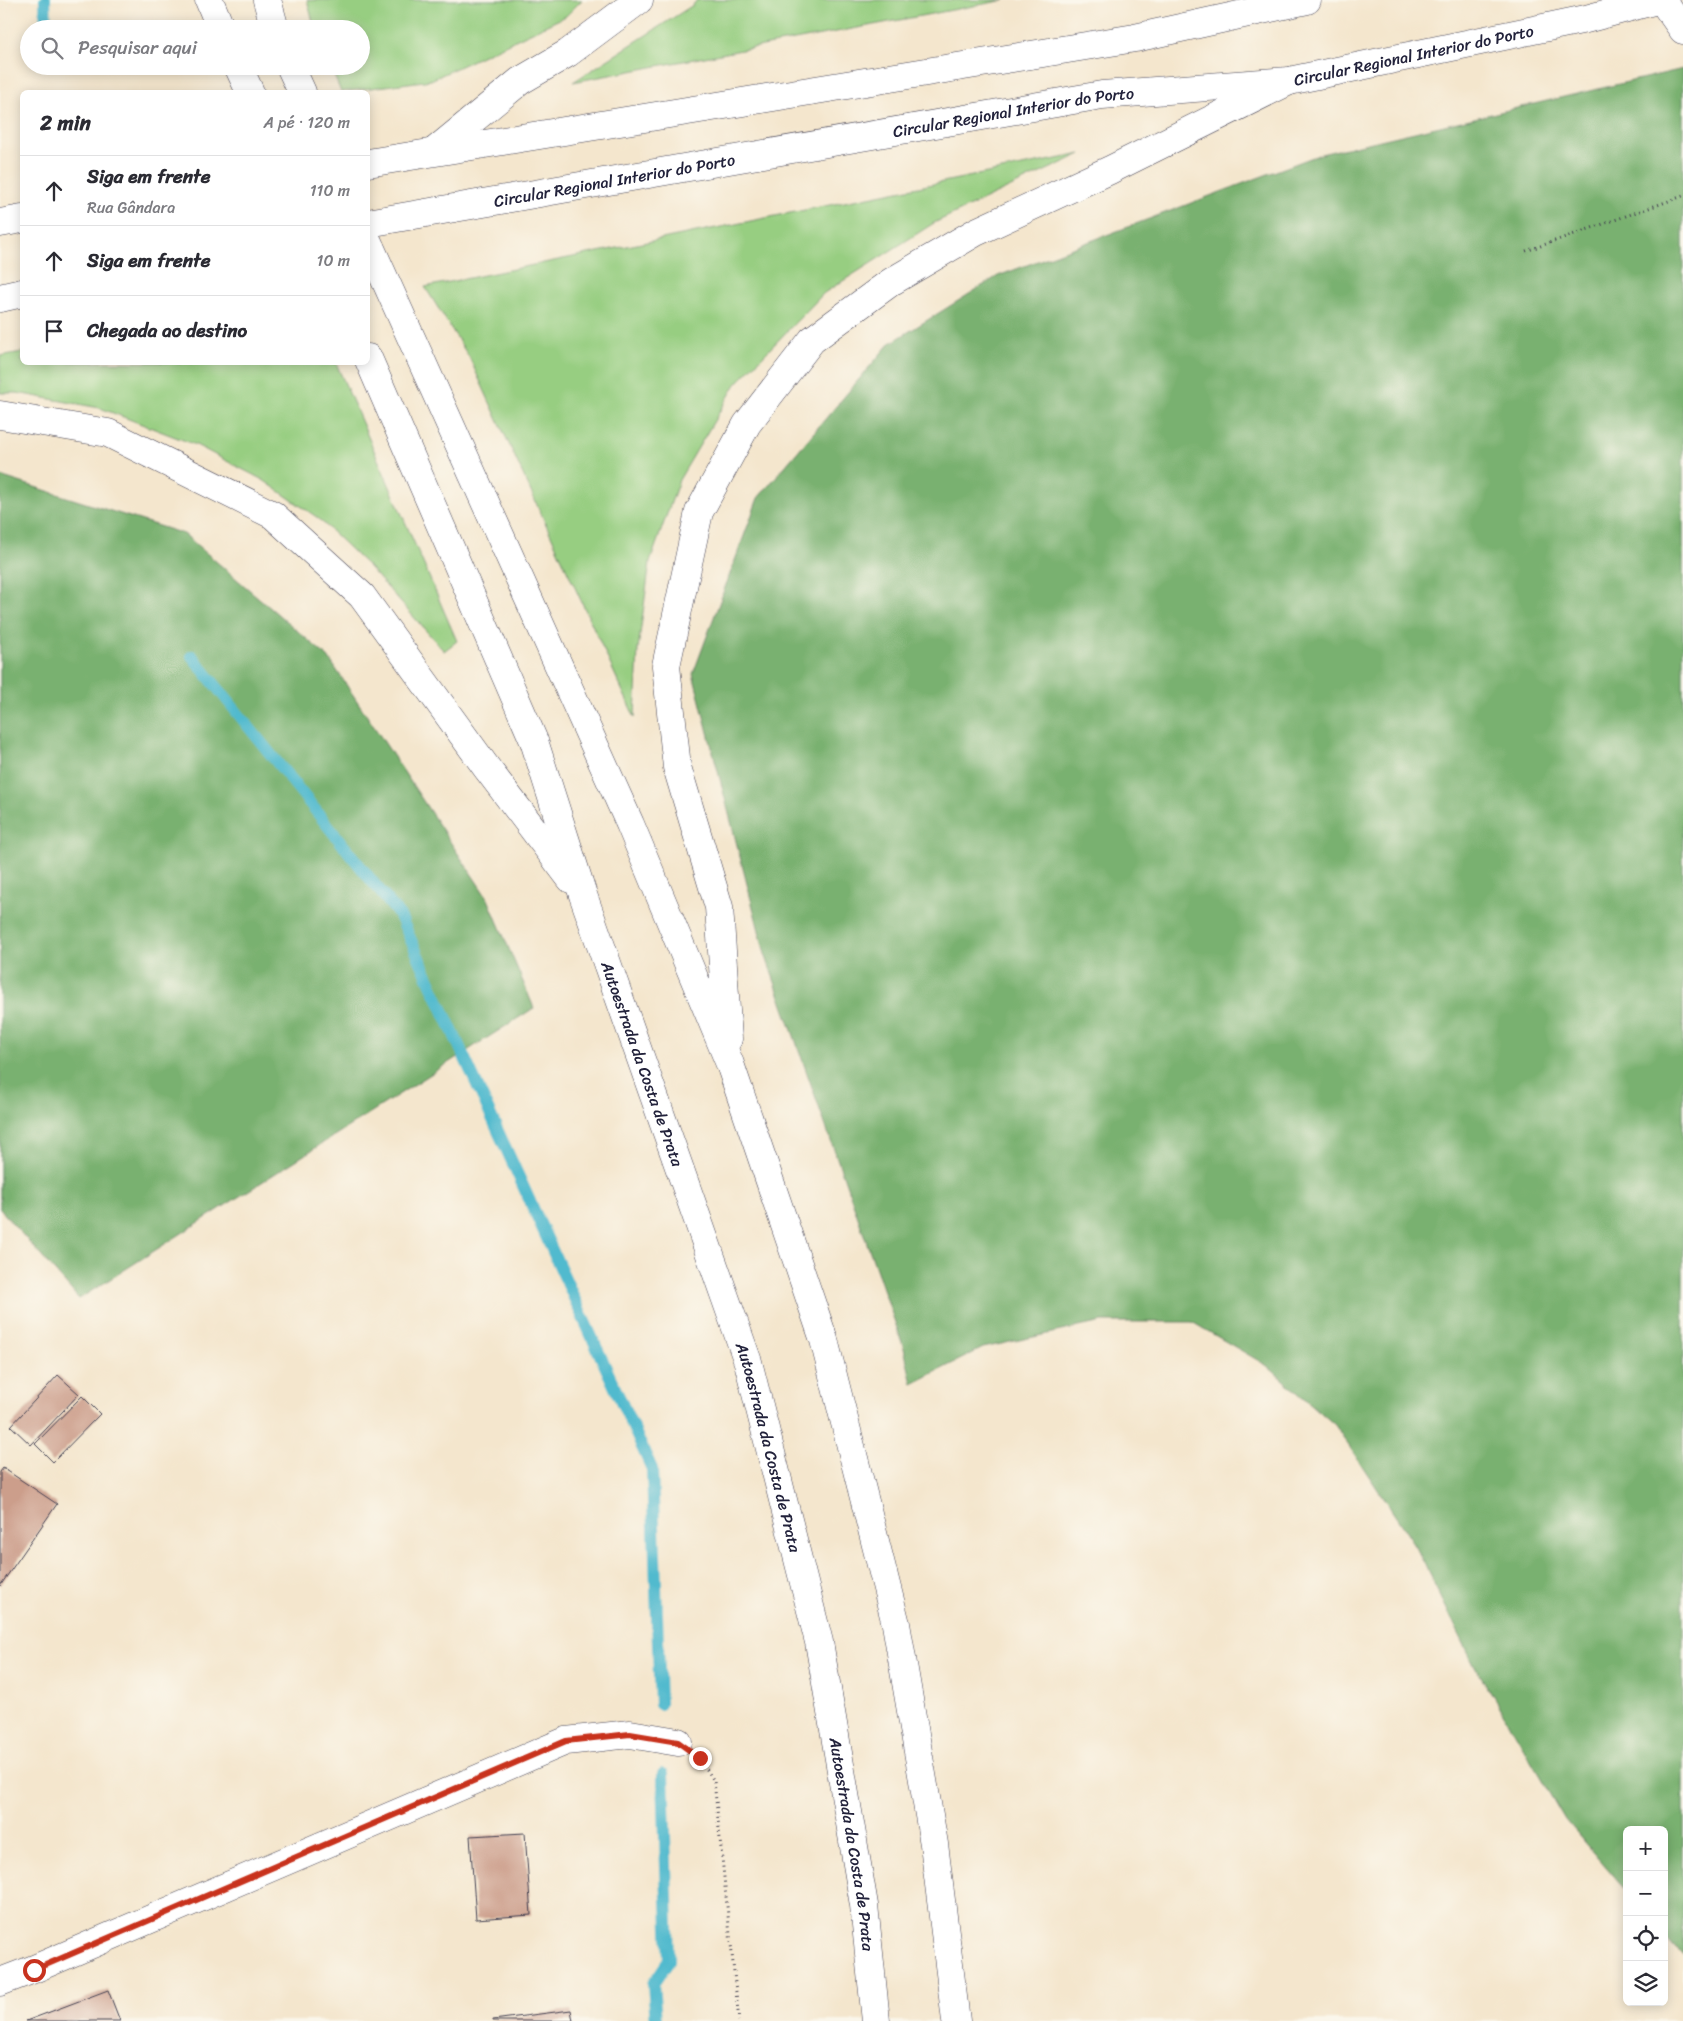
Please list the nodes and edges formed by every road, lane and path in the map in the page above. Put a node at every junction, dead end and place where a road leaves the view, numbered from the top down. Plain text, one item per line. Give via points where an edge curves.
1 (209, 0) edge
2 (266, 0) edge
3 (639, 0) edge
4 (1308, 0) edge
5 (1657, 0) edge
6 (1662, 0) edge
7 (217, 20) edge
8 (272, 20) edge
9 (1683, 30) edge
10 (242, 75) edge
11 (294, 75) edge
12 (1289, 81) junction
13 (249, 90) edge
14 (301, 90) edge
15 (435, 151) junction
16 (370, 162) edge
17 (1683, 196) edge
18 (20, 219) edge
19 (0, 223) edge
20 (370, 223) edge
21 (370, 246) edge
22 (1526, 250) dead end
23 (20, 293) edge
24 (0, 298) edge
25 (370, 363) edge
26 (0, 415) edge
27 (584, 895) junction
28 (730, 1064) junction
29 (678, 1742) joint
30 (0, 1982) edge
31 (739, 2021) edge
32 (876, 2021) edge
33 (956, 2021) edge

1 - 7 main road
2 - 8 main road
3 - 15 main road via 568,53 520,81
4 - 15 main road via 1135,38
5 - 12 main road, Circular Regional Interior do Porto via 1586,19
6 - 9 main road
10 - 13 main road
11 - 14 main road
12 - 20 main road, Circular Regional Interior do Porto via 1102,95
12 - 28 main road via 976,232 891,282 812,340 747,424 699,512 666,666 677,767 719,907
15 - 16 main road
17 - 22 path
18 - 19 main road
21 - 28 main road via 630,824
23 - 24 main road
25 - 27 main road, Autoestrada da Costa de Prata via 534,740
26 - 27 main road via 108,433 273,515 362,596
27 - 32 main road, Autoestrada da Costa de Prata via 748,1362 819,1642 864,1905
28 - 33 main road via 824,1340 896,1624 934,1844
29 - 30 main road via 630,1734 566,1741
29 - 31 path via 700,1758 714,1781

